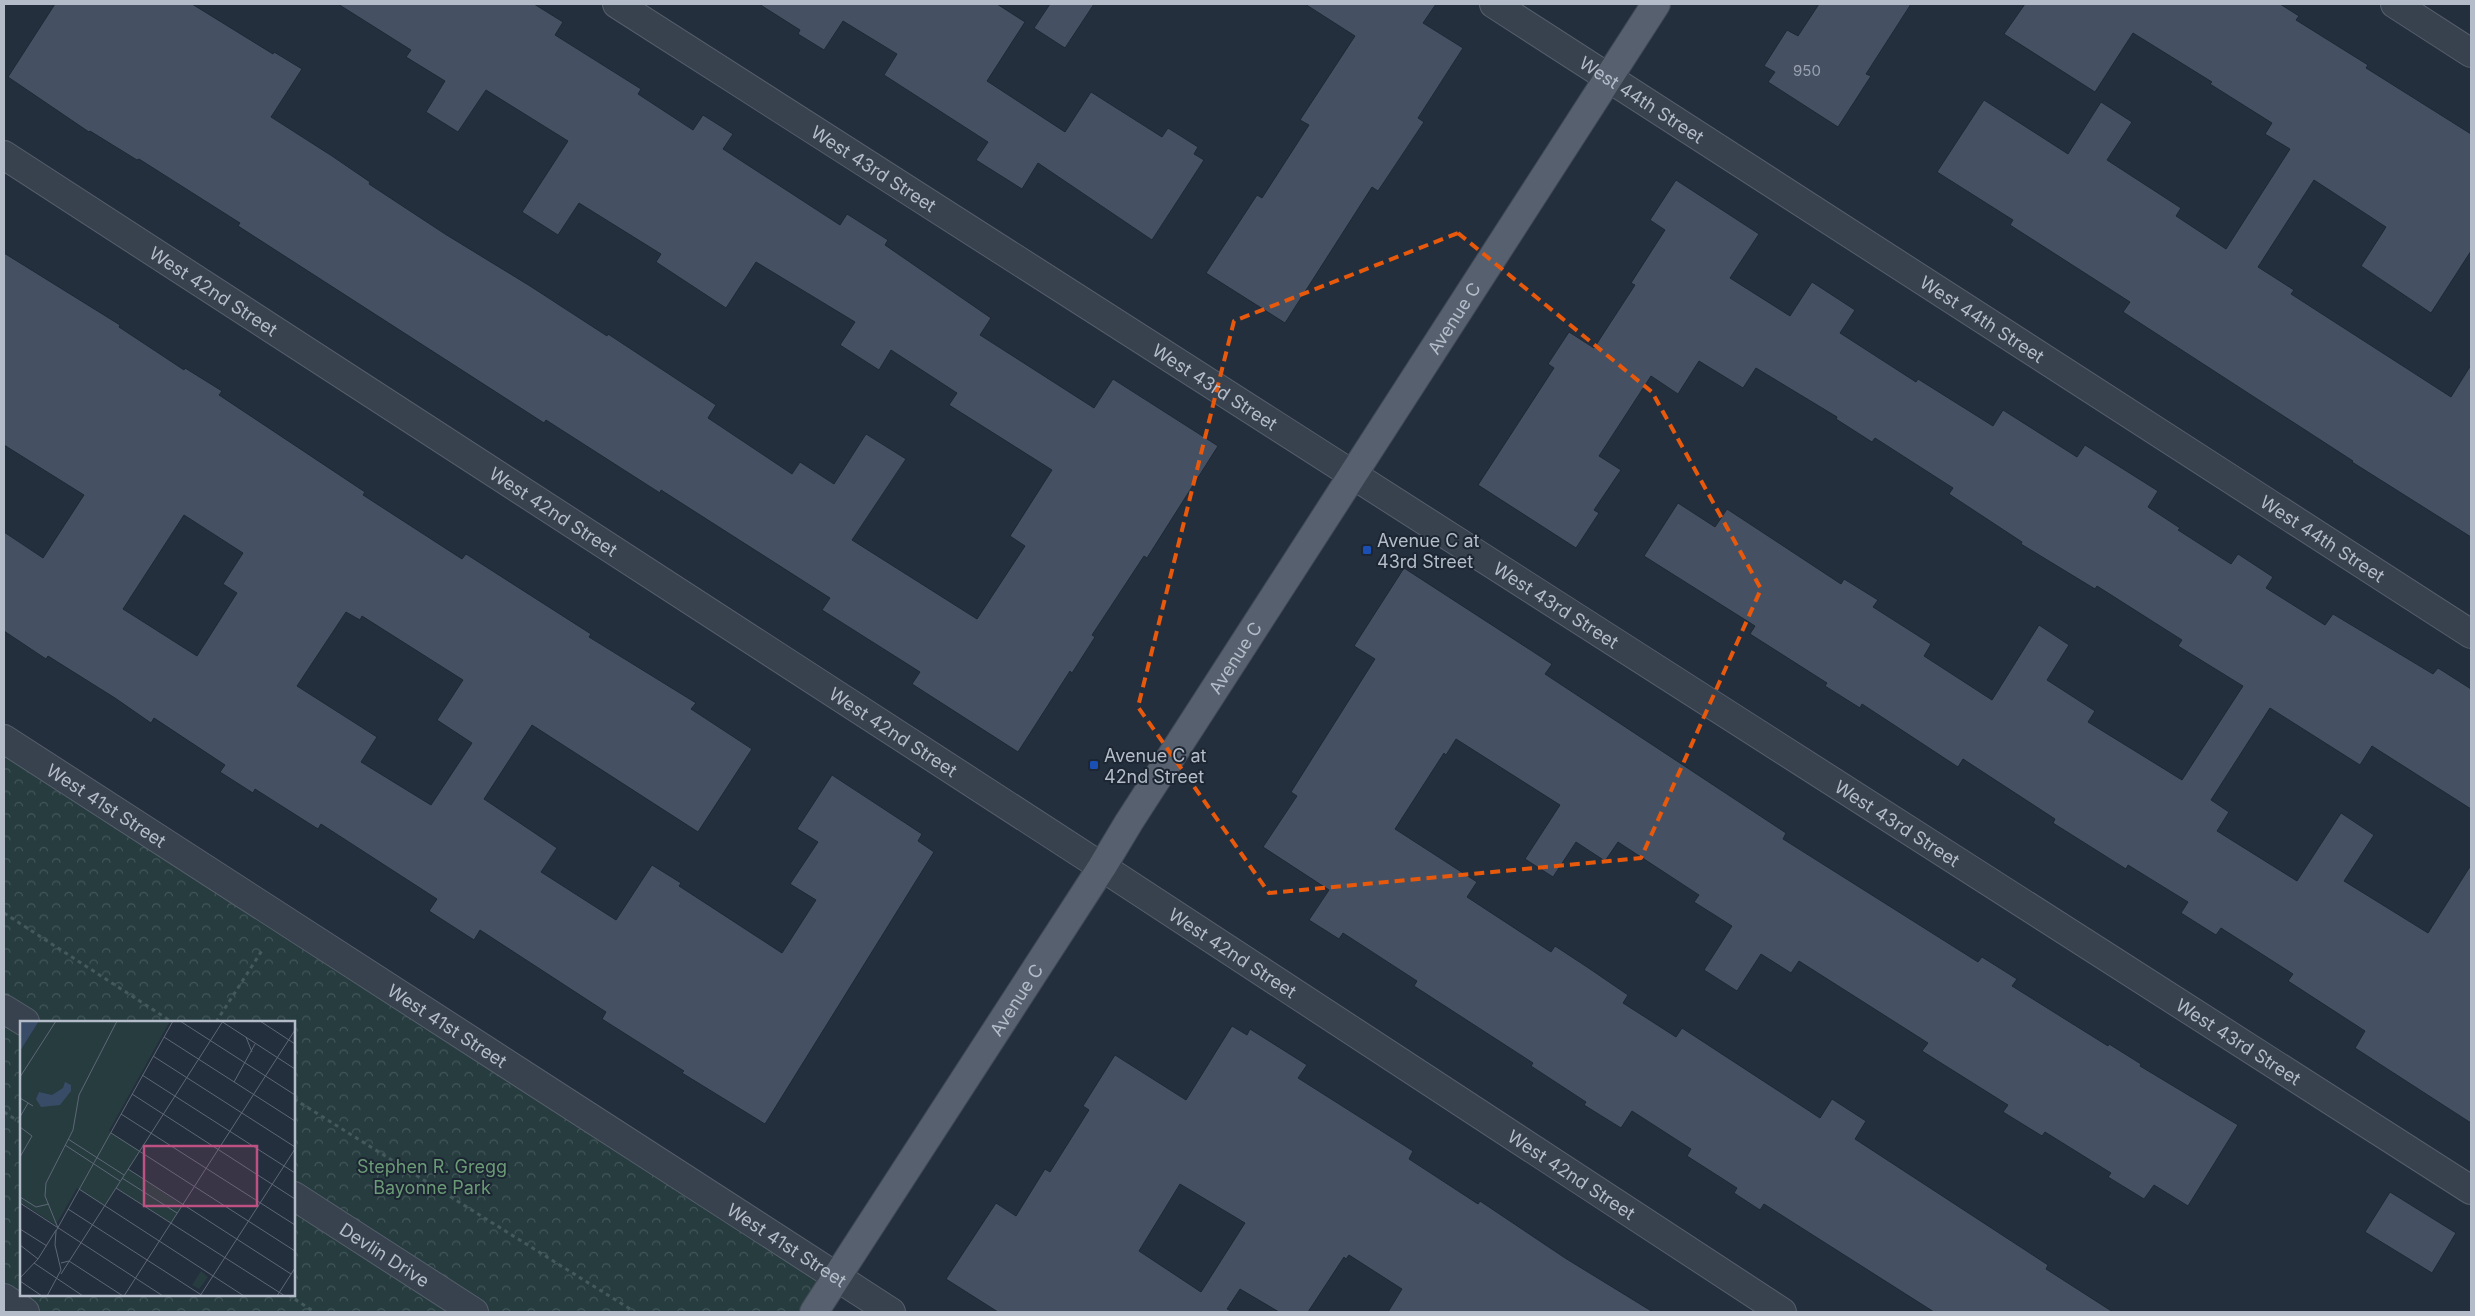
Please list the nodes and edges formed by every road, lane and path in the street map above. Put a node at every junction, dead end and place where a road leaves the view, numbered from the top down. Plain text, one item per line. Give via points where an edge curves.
1 (617, 4) edge
2 (1494, 4) edge
3 (1656, 4) edge
4 (2395, 4) edge
5 (2471, 53) edge
6 (1609, 78) junction
7 (4, 155) edge
8 (1354, 474) junction
9 (2471, 634) edge
10 (4, 739) edge
11 (1102, 867) junction
12 (4, 913) edge
13 (282, 919) junction
14 (4, 1008) edge
15 (24, 1021) edge
16 (170, 1021) edge
17 (217, 1021) edge
18 (295, 1100) edge
19 (4, 1112) edge
20 (20, 1122) edge
21 (2471, 1190) edge
22 (295, 1197) edge
23 (837, 1277) junction
24 (290, 1296) edge
25 (4, 1298) edge
26 (25, 1312) edge
27 (315, 1312) edge
28 (474, 1312) edge
29 (634, 1312) edge
30 (814, 1312) edge
31 (891, 1312) edge
32 (1782, 1312) edge

1 - 8 street, West 43rd Street
2 - 6 street, West 44th Street
3 - 6 main road, Avenue C
4 - 5 street
6 - 8 main road, Avenue C
6 - 9 street, West 44th Street
7 - 11 street, West 42nd Street
8 - 11 main road, Avenue C
8 - 21 street, West 43rd Street
10 - 13 street, West 41st Street
11 - 23 main road, Avenue C
11 - 32 street, West 42nd Street
12 - 16 path
13 - 17 path
13 - 23 street, West 41st Street
14 - 15 street
18 - 29 path
19 - 20 path
22 - 28 street, Devlin Drive
23 - 30 main road, Avenue C
23 - 31 street, West 41st Street
24 - 27 path
25 - 26 street

